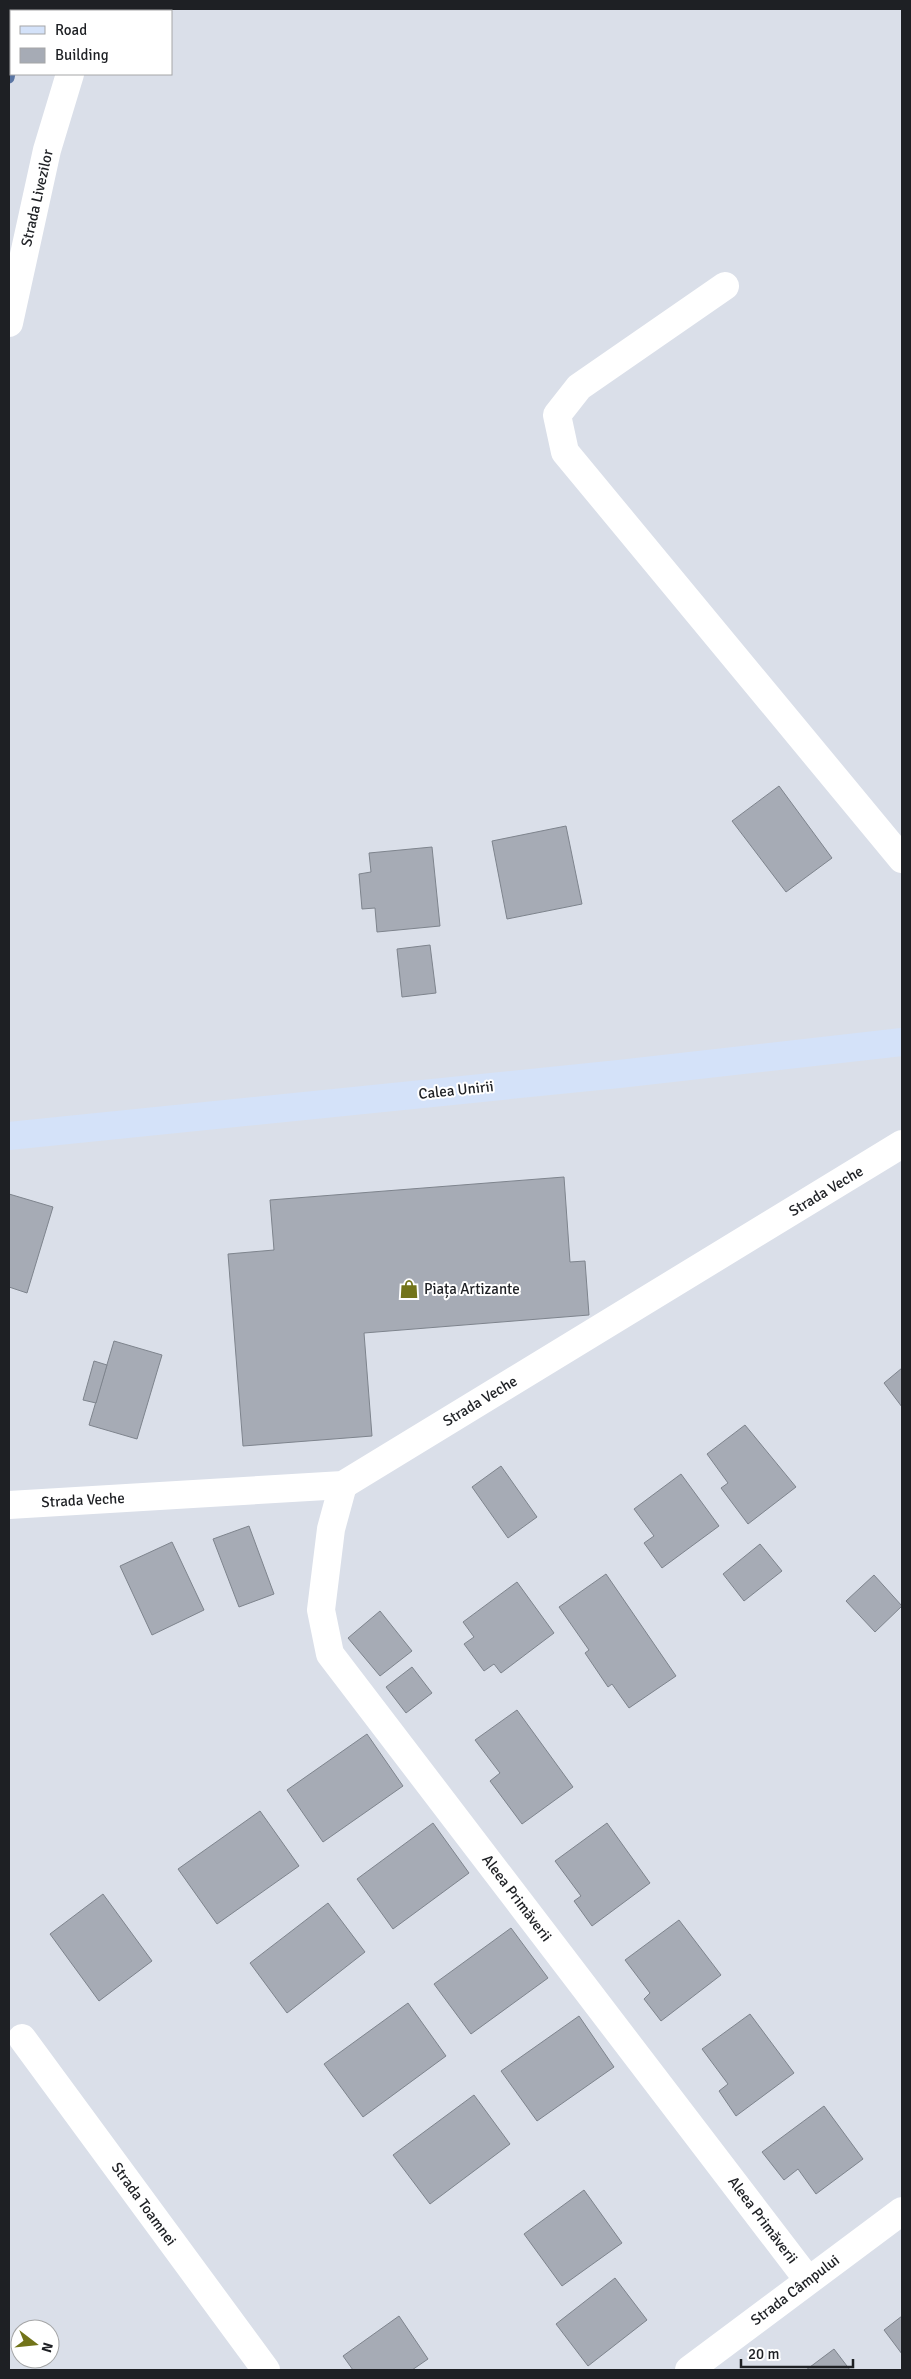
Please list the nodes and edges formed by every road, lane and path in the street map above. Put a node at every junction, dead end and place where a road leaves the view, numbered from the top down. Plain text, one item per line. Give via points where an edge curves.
1 (70, 75) edge
2 (724, 286) dead end
3 (9, 323) edge
4 (902, 859) edge
5 (902, 1042) edge
6 (9, 1136) edge
7 (902, 1144) edge
8 (343, 1485) junction
9 (9, 1505) edge
10 (22, 2038) dead end
11 (902, 2211) edge
12 (808, 2280) junction
13 (266, 2370) edge
14 (689, 2370) edge

1 - 3 street, Strada Livezilor via 47,150
2 - 4 street via 579,387 557,416 565,452
5 - 6 main road, Calea Unirii
7 - 8 street, Strada Veche
8 - 9 street, Strada Veche
8 - 12 street, Aleea Primăverii via 331,1530 321,1610 330,1654
10 - 13 street, Strada Toamnei
11 - 12 street, Strada Câmpului
12 - 14 street, Strada Câmpului

